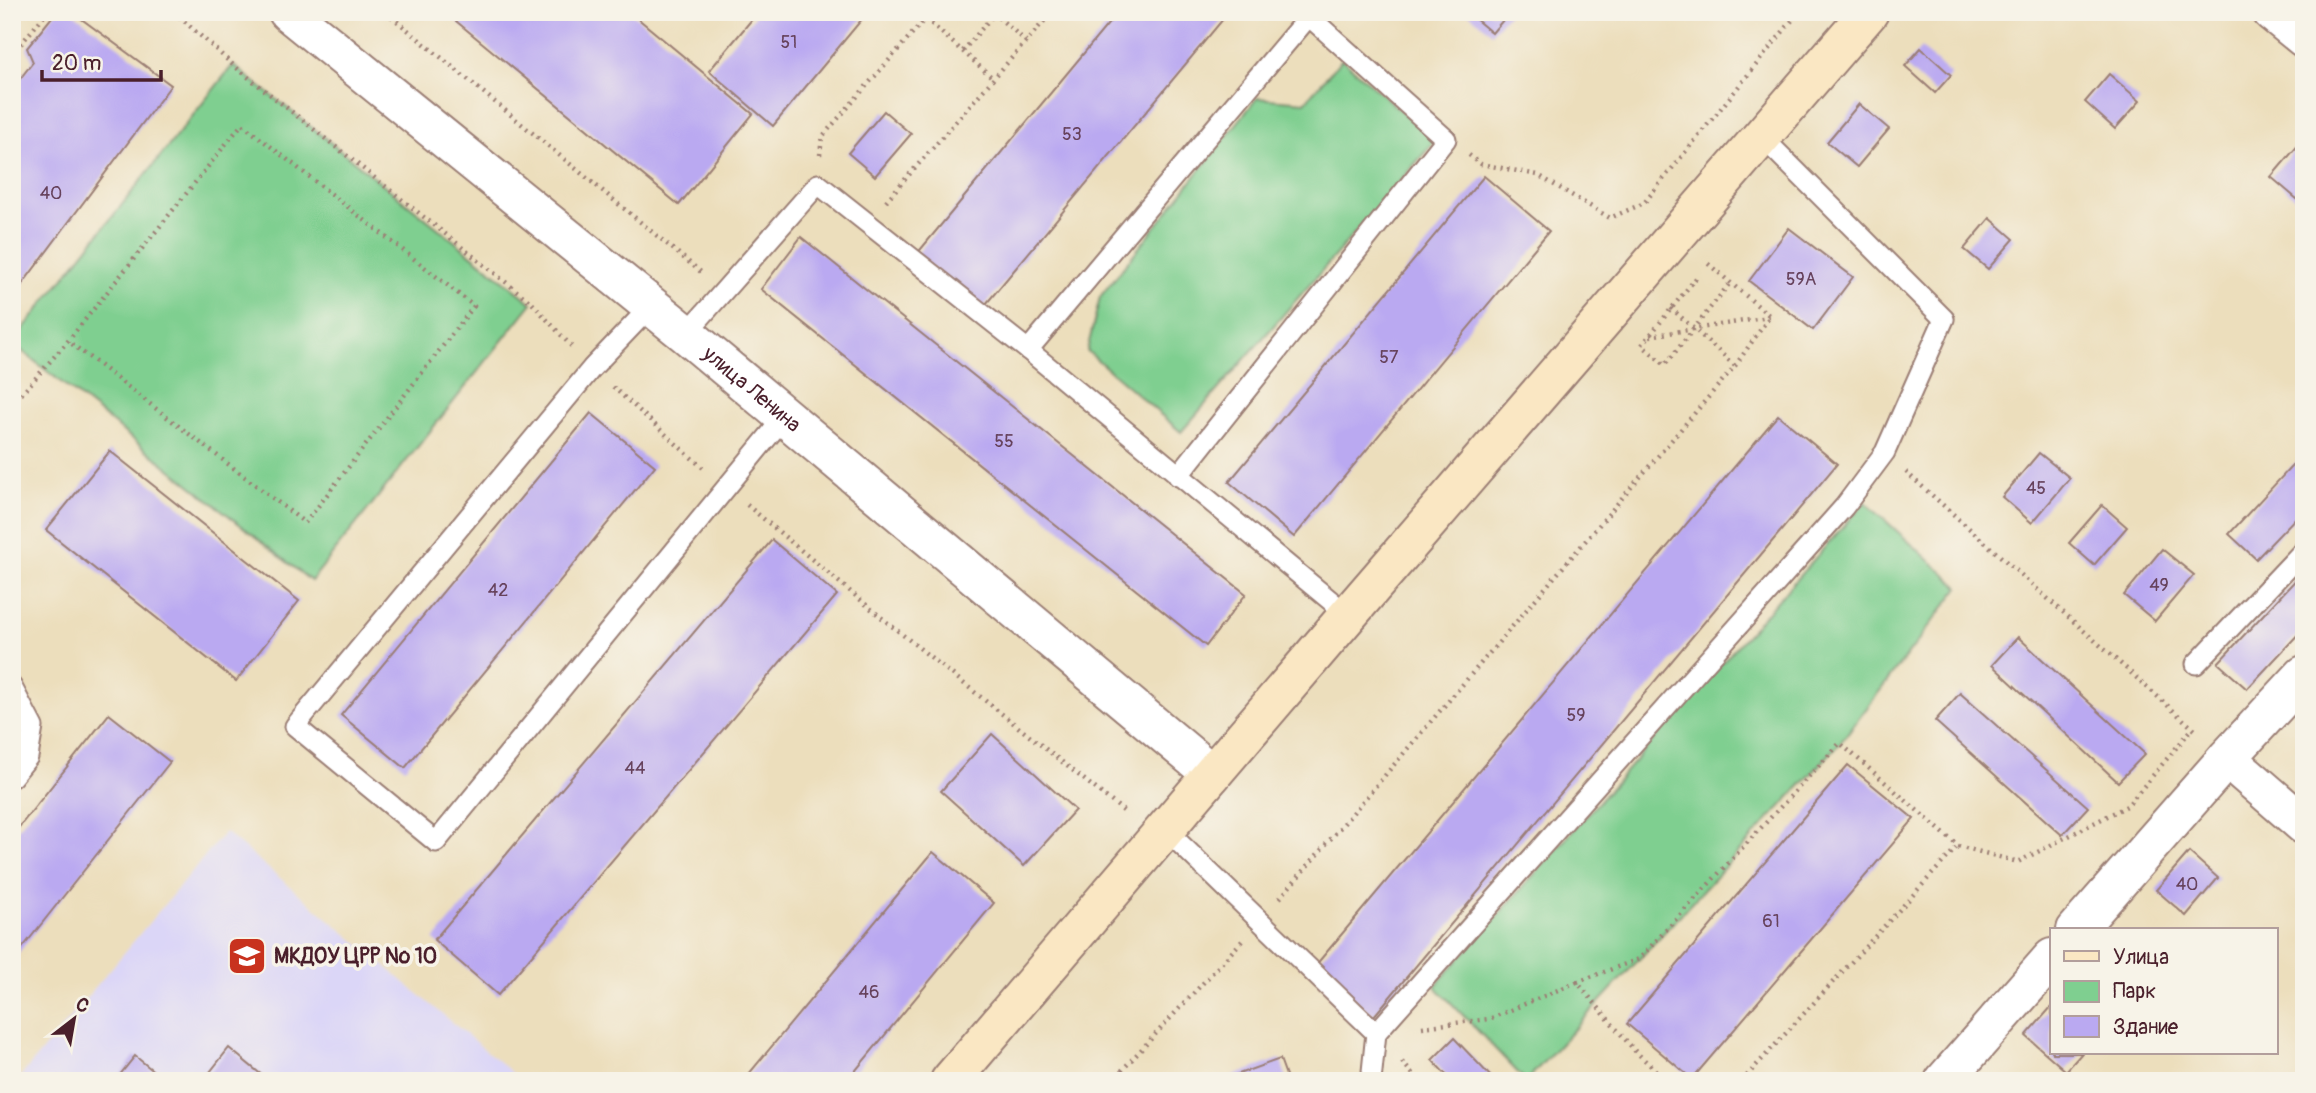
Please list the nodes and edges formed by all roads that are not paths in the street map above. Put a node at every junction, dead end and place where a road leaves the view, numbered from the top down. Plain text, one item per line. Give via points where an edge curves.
1 (288, 12) edge
2 (1869, 12) edge
3 (2272, 12) edge
4 (1307, 14) edge
5 (2304, 38) edge
6 (1762, 137) junction
7 (652, 305) junction
8 (686, 334) junction
9 (1028, 351) junction
10 (785, 416) junction
11 (1178, 476) junction
12 (2304, 550) edge
13 (1348, 615) junction
14 (2196, 664) dead end
15 (2304, 676) edge
16 (12, 687) edge
17 (2227, 758) junction
18 (1212, 774) junction
19 (12, 777) edge
20 (2304, 825) edge
21 (1161, 834) junction
22 (2078, 928) edge
23 (2050, 960) edge
24 (1376, 1033) junction
25 (950, 1081) edge
26 (1371, 1081) edge
27 (1944, 1081) edge

1 - 7 street, улица Ленина
2 - 6 street
3 - 5 street
4 - 9 lane
4 - 11 lane via 1446,139
6 - 13 street
6 - 24 lane via 1944,319 1885,452 1844,507
7 - 8 street, улица Ленина
7 - 10 lane via 592,368 295,726 436,842
8 - 9 lane via 818,184
8 - 10 street, улица Ленина
9 - 11 lane
10 - 18 street, улица Ленина
11 - 13 lane
12 - 14 lane
13 - 18 street
15 - 17 street
16 - 19 lane via 33,727 28,757
17 - 20 street
17 - 22 street
18 - 21 street
21 - 24 lane
21 - 25 street
23 - 27 street
24 - 26 lane

